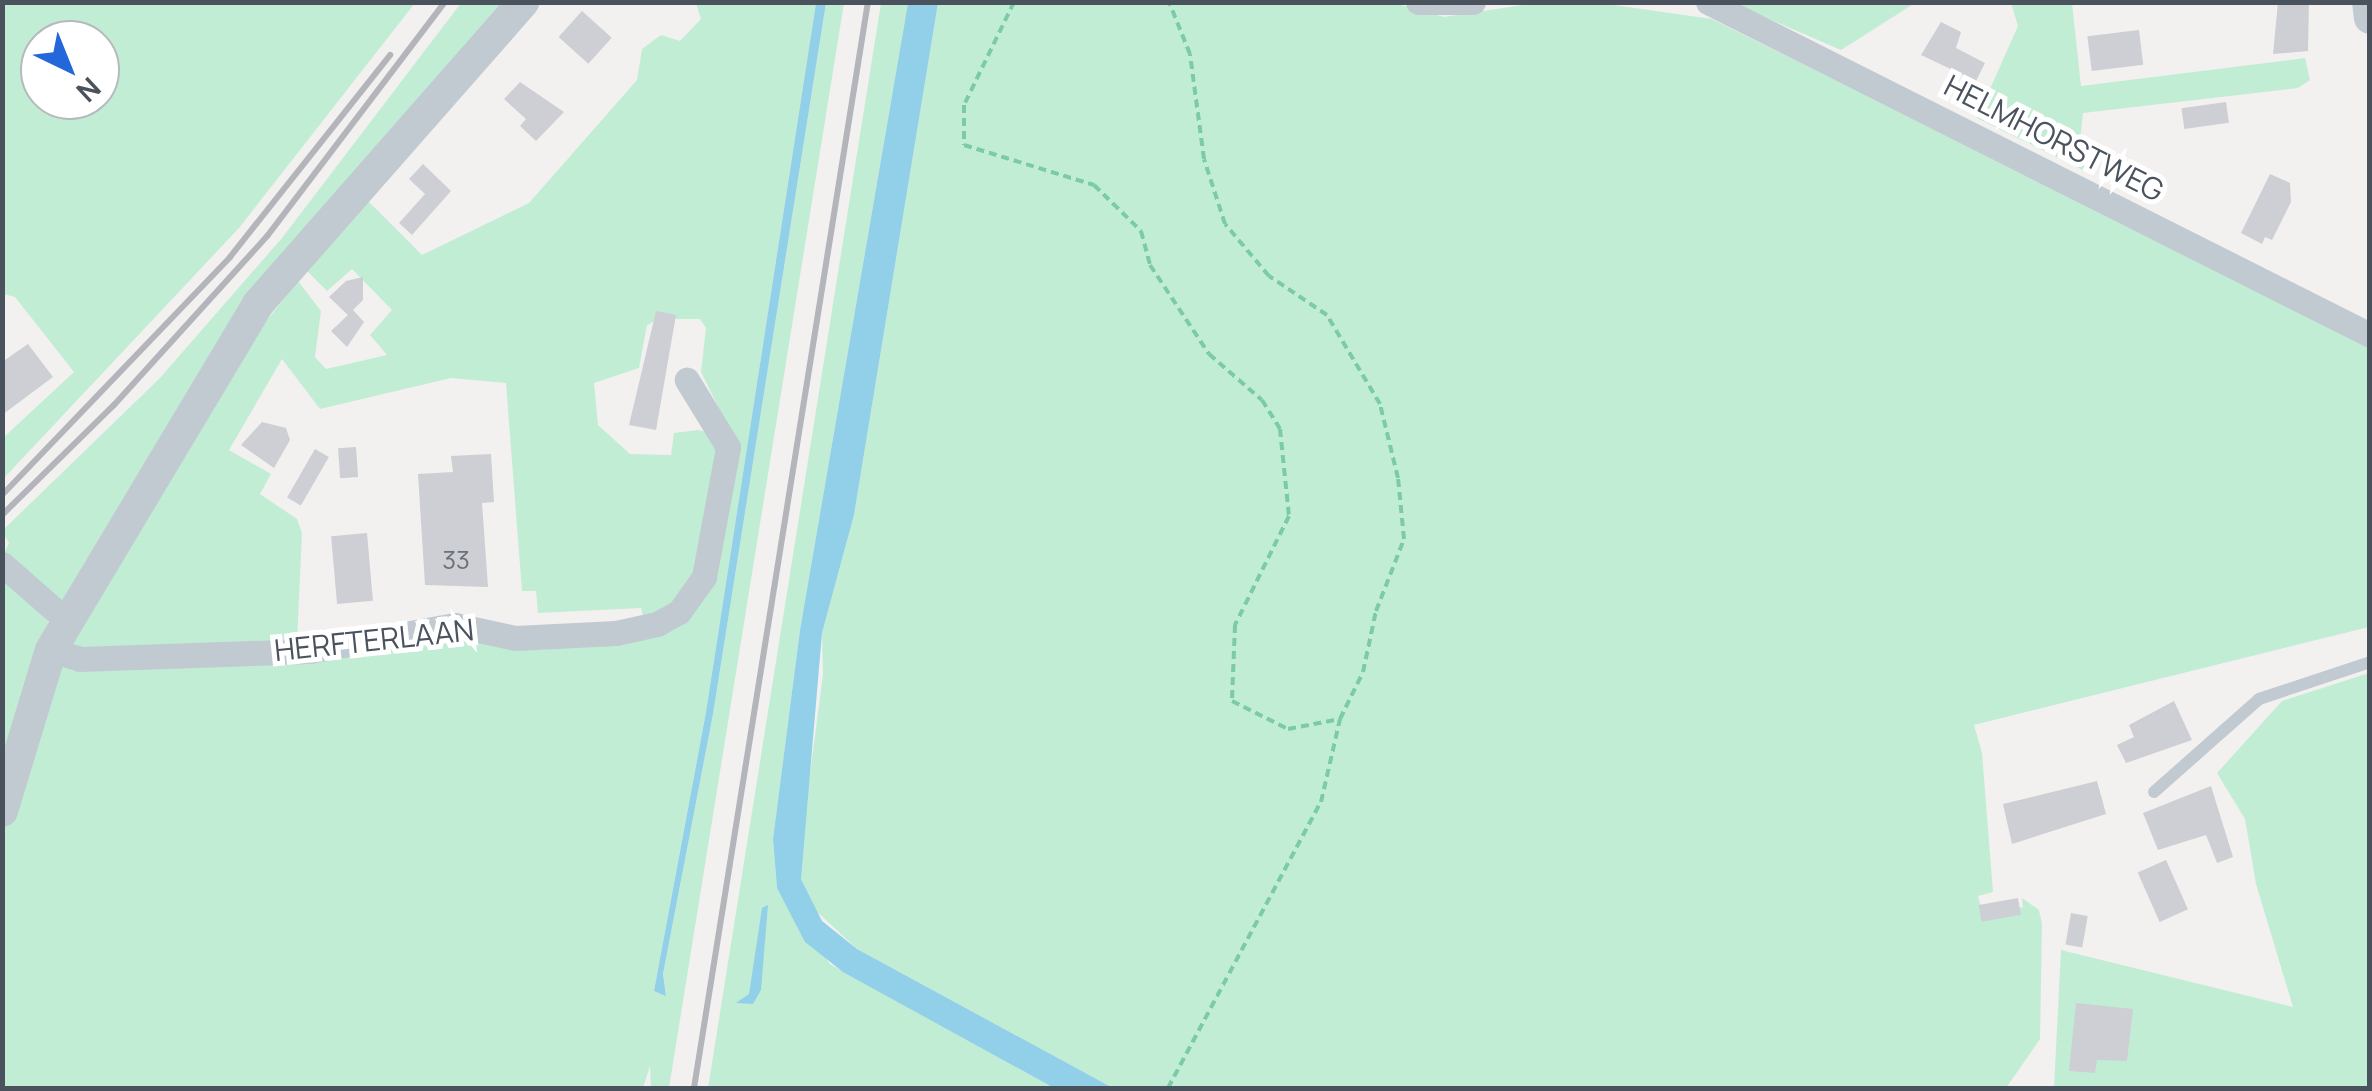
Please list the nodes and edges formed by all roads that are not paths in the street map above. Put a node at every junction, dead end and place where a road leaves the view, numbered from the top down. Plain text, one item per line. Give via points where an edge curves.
1 (522, 2) edge
2 (1418, 2) edge
3 (1473, 2) edge
4 (1708, 2) edge
5 (2368, 2) edge
6 (2370, 18) edge
7 (2370, 335) edge
8 (687, 380) dead end
9 (2, 564) edge
10 (66, 621) junction
11 (51, 650) junction
12 (2370, 662) edge
13 (2154, 792) dead end
14 (2, 811) edge

1 - 10 street via 268,292
2 - 3 street
4 - 7 street, HELMHORSTWEG
5 - 6 street
8 - 11 street, HERFTERLAAN via 728,446 704,577 679,612 657,624 516,638 455,625 310,651 80,660
9 - 10 street
10 - 11 street
11 - 14 street
12 - 13 lane via 2259,699

